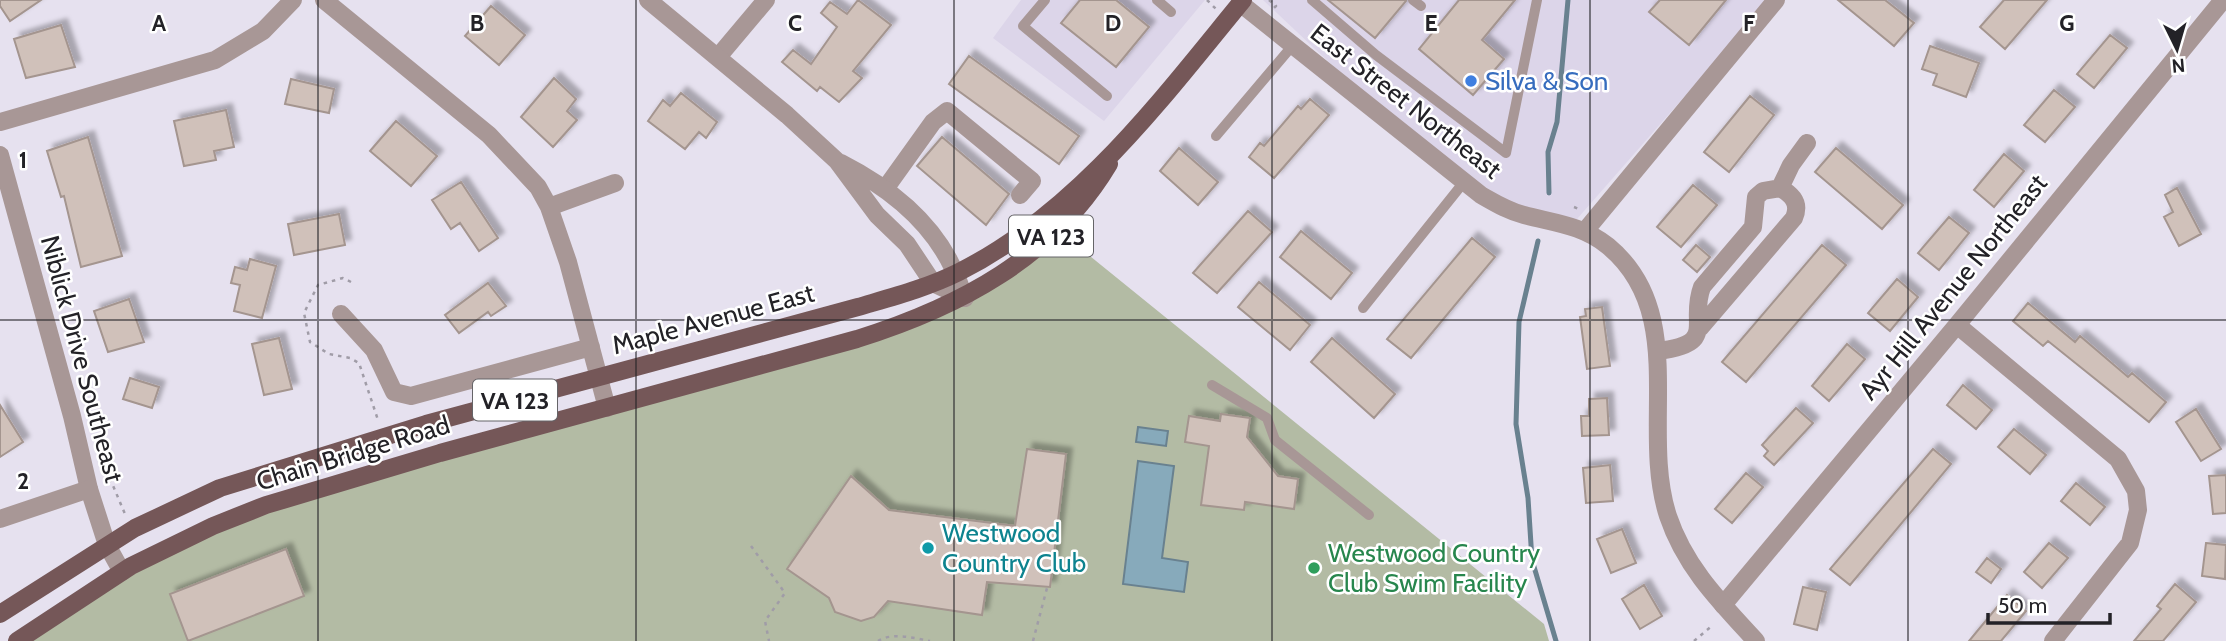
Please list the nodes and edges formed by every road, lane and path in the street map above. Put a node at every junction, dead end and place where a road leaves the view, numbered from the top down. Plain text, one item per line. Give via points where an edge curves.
1 (293, 0) edge
2 (324, 0) edge
3 (648, 0) edge
4 (766, 0) edge
5 (1045, 0) edge
6 (1157, 0) edge
7 (1312, 0) edge
8 (1537, 0) edge
9 (1776, 0) edge
10 (2223, 0) edge
11 (1240, 1) edge
12 (1171, 12) dead end
13 (1293, 45) junction
14 (718, 57) junction
15 (1107, 96) dead end
16 (0, 122) edge
17 (1216, 136) dead end
18 (1807, 143) dead end
19 (1116, 152) junction
20 (0, 155) edge
21 (837, 161) junction
22 (1464, 182) junction
23 (615, 183) dead end
24 (1780, 188) junction
25 (885, 189) junction
26 (1020, 195) dead end
27 (549, 207) junction
28 (1585, 231) junction
29 (1749, 231) junction
30 (1770, 247) junction
31 (956, 273) junction
32 (351, 282) dead end
33 (933, 284) junction
34 (965, 298) junction
35 (1363, 308) dead end
36 (341, 314) dead end
37 (1957, 325) junction
38 (1700, 328) junction
39 (591, 347) junction
40 (1657, 351) junction
41 (598, 378) junction
42 (1212, 385) dead end
43 (607, 408) junction
44 (380, 425) dead end
45 (96, 445) dead end
46 (89, 489) junction
47 (134, 514) dead end
48 (1369, 515) dead end
49 (0, 519) edge
50 (107, 545) junction
51 (751, 545) dead end
52 (122, 572) junction
53 (1047, 588) dead end
54 (1723, 605) junction
55 (0, 614) edge
56 (1713, 625) dead end
57 (17, 641) edge
58 (769, 641) edge
59 (878, 641) edge
60 (930, 641) edge
61 (1033, 641) edge
62 (1693, 641) edge
63 (1756, 641) edge
64 (2053, 641) edge

1 - 16 street via 263,31 215,60
2 - 27 street via 489,135 519,164
3 - 14 street
4 - 14 street
5 - 15 lane via 1023,26
6 - 12 lane
7 - 8 lane via 1376,55 1506,153
9 - 28 street
10 - 37 street, Ayr Hill Avenue Northeast
11 - 13 street, East Street Northeast
11 - 19 main road, Maple Avenue East / VA 123
13 - 17 lane
13 - 22 street, East Street Northeast
14 - 21 street
18 - 24 street
19 - 31 main road, Maple Avenue East / VA 123 via 1025,231
19 - 34 main road, Chain Bridge Road / VA 123 via 1074,214 1003,274
20 - 46 street, Niblick Drive Southeast
21 - 25 street
21 - 33 street via 877,215 907,244
22 - 28 street, East Street Northeast via 1502,207
22 - 35 lane
23 - 27 street
24 - 29 street via 1762,191 1756,197
24 - 30 street via 1794,198 1797,211
25 - 26 street via 933,122 947,111 1032,181
25 - 31 street via 930,231
27 - 39 street
28 - 40 street, East Street Northeast via 1614,252 1637,278 1654,321
29 - 30 street
29 - 38 street via 1702,287
30 - 38 street
31 - 33 main road, Maple Avenue East / VA 123
31 - 34 street
32 - 44 path via 343,278 318,285 304,313 310,342 329,354 359,363
33 - 34 street
33 - 41 main road, Maple Avenue East / VA 123
34 - 43 main road, Chain Bridge Road / VA 123 via 857,339
36 - 39 street via 374,351 394,392 411,396
37 - 54 street, Ayr Hill Avenue Northeast
37 - 64 street via 2118,459 2136,491 2138,509 2130,543
38 - 40 street via 1685,347
39 - 41 street
40 - 54 street, East Street Northeast via 1661,489 1682,551
41 - 43 street
41 - 50 main road, Maple Avenue East / VA 123 via 220,488
42 - 48 lane via 1267,418 1275,440
43 - 52 main road, Chain Bridge Road / VA 123 via 266,505
45 - 47 path via 126,516
46 - 49 street
46 - 50 street, Niblick Drive Southeast
50 - 52 street, Niblick Drive Southeast
50 - 55 main road, VA 123
51 - 58 path via 785,593 765,621
52 - 57 main road, Chain Bridge Road / VA 123
53 - 61 path
54 - 63 street, East Street Northeast
56 - 62 path
59 - 60 path via 905,637

